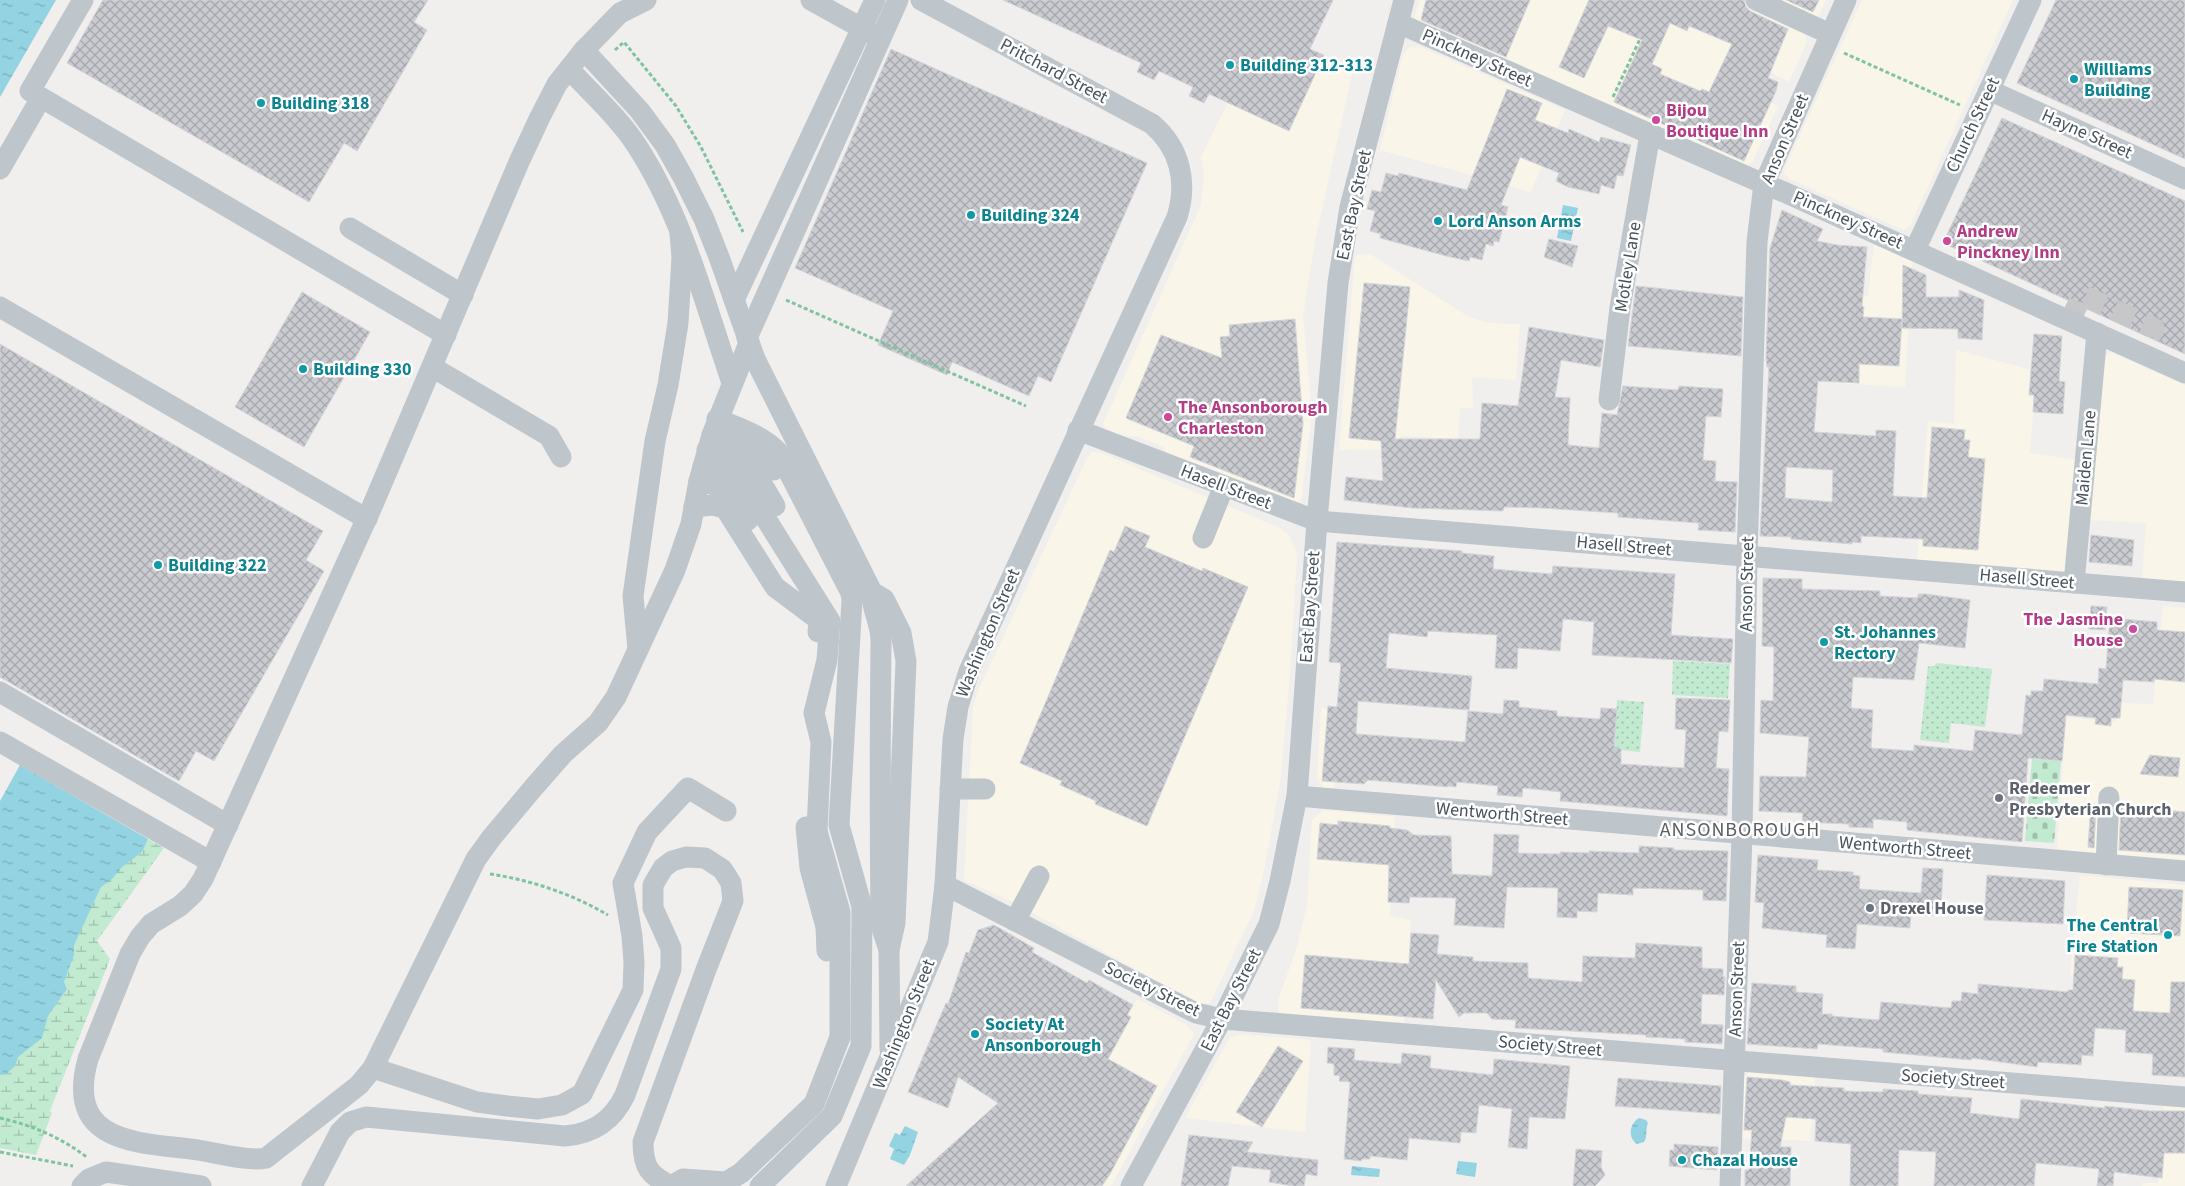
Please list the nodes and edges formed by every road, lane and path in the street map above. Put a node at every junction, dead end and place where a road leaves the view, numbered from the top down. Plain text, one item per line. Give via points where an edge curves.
1 (83, 0) edge
2 (646, 0) edge
3 (811, 0) edge
4 (875, 0) edge
5 (898, 0) edge
6 (921, 0) edge
7 (1404, 0) edge
8 (1756, 0) edge
9 (1846, 0) edge
10 (2031, 0) edge
11 (1398, 23) junction
12 (862, 28) junction
13 (1830, 34) junction
14 (881, 39) junction
15 (1640, 40) dead end
16 (584, 50) junction
17 (1844, 53) dead end
18 (599, 65) junction
19 (569, 69) junction
20 (1990, 90) junction
21 (41, 98) junction
22 (1610, 104) dead end
23 (1960, 105) dead end
24 (1650, 134) junction
25 (1176, 154) joint
26 (0, 169) edge
27 (2185, 178) edge
28 (1764, 184) junction
29 (736, 217) junction
30 (350, 228) dead end
31 (680, 234) junction
32 (716, 250) junction
33 (1915, 250) junction
34 (754, 256) junction
35 (770, 286) junction
36 (463, 295) junction
37 (734, 300) junction
38 (0, 307) edge
39 (2097, 334) junction
40 (446, 335) junction
41 (748, 341) junction
42 (432, 368) junction
43 (2185, 373) edge
44 (732, 383) junction
45 (1609, 400) dead end
46 (1026, 406) dead end
47 (1078, 430) junction
48 (708, 450) junction
49 (561, 457) dead end
50 (1224, 486) junction
51 (694, 507) junction
52 (367, 519) junction
53 (1317, 521) junction
54 (1203, 538) dead end
55 (1747, 556) junction
56 (2074, 583) junction
57 (2185, 592) edge
58 (798, 604) junction
59 (638, 650) junction
60 (0, 692) edge
61 (0, 742) edge
62 (950, 789) junction
63 (985, 789) dead end
64 (1297, 796) junction
65 (2109, 797) dead end
66 (726, 811) dead end
67 (228, 825) junction
68 (1742, 835) junction
69 (211, 862) junction
70 (2106, 865) junction
71 (470, 870) junction
72 (2185, 871) edge
73 (1039, 876) dead end
74 (945, 885) junction
75 (608, 916) dead end
76 (1015, 921) junction
77 (1222, 1019) junction
78 (890, 1060) junction
79 (1734, 1062) junction
80 (373, 1068) junction
81 (2185, 1097) edge
82 (0, 1118) edge
83 (0, 1152) edge
84 (94, 1178) edge
85 (675, 1184) edge
86 (314, 1185) edge
87 (201, 1186) edge
88 (743, 1186) edge
89 (760, 1186) edge
90 (836, 1186) edge
91 (1130, 1186) edge
92 (1730, 1186) edge

1 - 21 street via 30,92
2 - 16 street via 620,13
3 - 12 street
4 - 12 street
5 - 14 street
6 - 25 street, Pritchard Street via 1152,124
7 - 11 street, East Bay Street
8 - 13 street
9 - 13 street, Anson Street
10 - 20 street, Church Street
11 - 24 street, Pinckney Street
11 - 53 street, East Bay Street via 1350,207 1338,283
12 - 14 street
12 - 34 street
13 - 28 street, Anson Street
14 - 35 street
15 - 22 path
16 - 18 street
16 - 19 street
17 - 23 path
18 - 29 path via 624,42 676,106
18 - 32 street via 665,145 704,219
19 - 31 street via 636,145
19 - 36 street via 557,84 524,150
20 - 27 street, Hayne Street
20 - 33 street, Church Street
21 - 26 street
21 - 40 street
24 - 28 street, Pinckney Street
24 - 45 street, Motley Lane via 1620,308
25 - 47 street, Washington Street via 1183,180 1177,217
28 - 33 street, Pinckney Street
28 - 55 street, Anson Street via 1757,242
29 - 32 path
29 - 34 path
30 - 36 street
31 - 44 street
31 - 59 street via 682,257 678,323 655,441 633,596
32 - 37 street
33 - 39 street, Pinckney Street
34 - 37 street
35 - 41 street
35 - 46 path via 788,301
36 - 40 street
37 - 41 street
38 - 52 street
39 - 43 street, Pinckney Street
39 - 56 street, Maiden Lane
40 - 42 street
41 - 44 street
41 - 78 street via 872,592 884,599 901,633 906,662 895,924 889,950
42 - 49 street via 549,436
42 - 52 street
44 - 48 street
47 - 50 street, Hasell Street
47 - 62 street, Washington Street via 968,671 958,706
48 - 51 street
48 - 58 street via 717,485 732,493
48 - 85 street via 748,489 830,621 826,660 814,713 821,742 817,831 840,912 840,1037 814,1104 741,1173 721,1183
48 - 88 street via 731,456 759,478 841,621 828,831 851,908 849,1046 825,1107
48 - 89 street via 753,433 779,453 851,593 839,825 862,906 861,1046 832,1116
50 - 53 street, Hasell Street
50 - 54 street
51 - 58 street via 713,505 725,508 775,586
51 - 59 street via 676,570
52 - 67 street
53 - 55 street, Hasell Street
53 - 64 street, East Bay Street
55 - 56 street, Hasell Street
55 - 68 street, Anson Street
56 - 57 street, Hasell Street
58 - 85 street via 819,620 815,666 802,710 809,745 806,836 810,868 826,927 829,1038 802,1099 727,1167
59 - 71 street via 616,697 598,723 563,754 534,787 492,837
60 - 67 street
61 - 69 street
62 - 63 street
62 - 74 street, Washington Street
64 - 68 street, Wentworth Street
64 - 77 street, East Bay Street via 1268,924
65 - 70 street
66 - 80 street via 688,788 647,832 623,883 632,936 633,990 582,1094 562,1105 538,1109 507,1106 478,1102
67 - 69 street
68 - 70 street, Wentworth Street
68 - 79 street, Anson Street
69 - 80 street via 193,894 151,924 130,954 88,1059 82,1089 92,1115 109,1134 130,1141 253,1160 266,1158 358,1085
70 - 72 street, Wentworth Street
71 - 75 path via 544,886
71 - 80 street
73 - 76 street
74 - 76 street, Society Street
74 - 78 street, Washington Street via 938,942
76 - 77 street, Society Street via 1196,1013
77 - 79 street, Society Street
77 - 91 street, East Bay Street
78 - 90 street, Washington Street
79 - 81 street, Society Street
79 - 92 street, Anson Street
82 - 84 path via 30,1125 79,1151
83 - 84 path via 81,1167
84 - 87 street
85 - 86 street via 650,1172 643,1158 643,1142 733,901 731,883 722,869 696,856 672,861 663,868 653,885 653,908 671,948 671,969 625,1095 612,1116 590,1131 565,1136 366,1117 350,1122 340,1132

